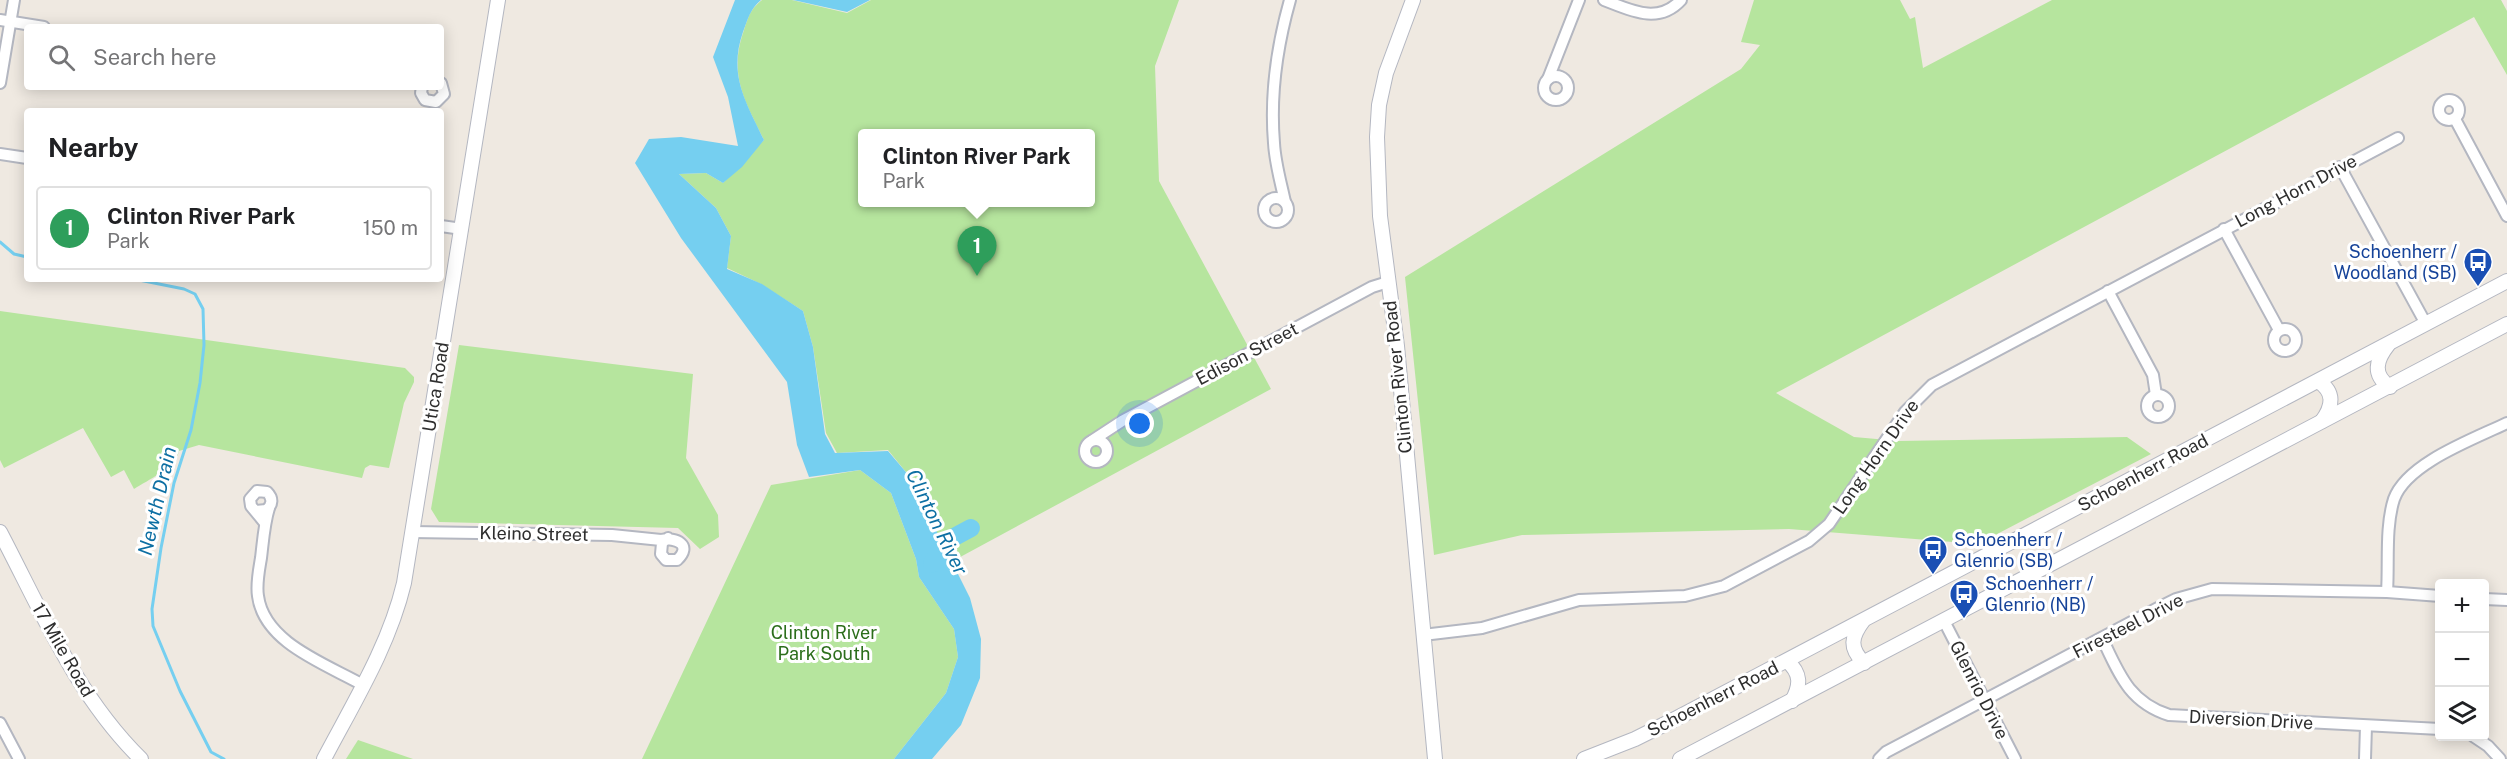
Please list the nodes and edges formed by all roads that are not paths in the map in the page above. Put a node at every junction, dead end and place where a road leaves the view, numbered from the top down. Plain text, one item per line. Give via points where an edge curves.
1 (14, 0) edge
2 (498, 0) edge
3 (1290, 0) edge
4 (1413, 0) edge
5 (1579, 0) edge
6 (1604, 0) edge
7 (1681, 0) edge
8 (5, 20) edge
9 (27, 24) edge
10 (1554, 66) junction
11 (1548, 79) junction
12 (1563, 79) junction
13 (0, 83) edge
14 (444, 90) edge
15 (422, 92) edge
16 (2455, 119) dead end
17 (2398, 138) dead end
18 (0, 154) edge
19 (24, 158) edge
20 (2340, 167) junction
21 (1281, 183) junction
22 (1270, 200) junction
23 (1285, 202) junction
24 (2507, 216) edge
25 (444, 226) edge
26 (462, 229) junction
27 (2224, 229) junction
28 (2507, 281) edge
29 (1388, 282) junction
30 (2108, 291) junction
31 (2426, 324) junction
32 (2507, 324) edge
33 (2279, 330) dead end
34 (2389, 344) junction
35 (2318, 381) junction
36 (2390, 387) junction
37 (2156, 395) dead end
38 (2321, 422) junction
39 (2507, 423) edge
40 (1107, 431) junction
41 (1093, 440) junction
42 (1106, 447) junction
43 (269, 508) junction
44 (256, 511) junction
45 (265, 523) junction
46 (0, 532) edge
47 (412, 532) junction
48 (668, 538) junction
49 (654, 539) junction
50 (4, 548) edge
51 (660, 550) junction
52 (2387, 592) junction
53 (2435, 596) edge
54 (2489, 599) edge
55 (2507, 600) edge
56 (1863, 621) junction
57 (1944, 621) junction
58 (1423, 635) junction
59 (2102, 638) junction
60 (1787, 661) junction
61 (1864, 663) junction
62 (363, 685) junction
63 (1985, 700) junction
64 (1792, 701) junction
65 (0, 723) edge
66 (2366, 726) junction
67 (2435, 729) edge
68 (2480, 741) edge
69 (1683, 758) edge
70 (19, 759) edge
71 (141, 759) edge
72 (324, 759) edge
73 (1435, 759) edge
74 (1584, 759) edge
75 (1879, 759) edge
76 (2015, 759) edge
77 (2365, 759) edge
78 (2500, 759) edge

1 - 8 street
2 - 26 main road, Utica Road
3 - 21 street via 1279,44 1274,104 1274,144
4 - 29 main road, Clinton River Road via 1386,74 1377,120 1380,216
5 - 10 street
6 - 7 street via 1646,15 1666,10
8 - 9 street
8 - 13 street
10 - 11 street
10 - 12 street
11 - 12 street
11 - 12 street via 1544,90 1554,100 1567,93
14 - 15 street via 440,101 432,103
16 - 24 street
17 - 20 street, Long Horn Drive
18 - 19 street
20 - 27 street, Long Horn Drive
20 - 31 street
21 - 22 street
21 - 23 street
22 - 23 street via 1278,198
22 - 23 street via 1264,210 1272,221 1286,217
25 - 26 street
26 - 47 main road, Utica Road
27 - 30 street, Long Horn Drive
27 - 33 street
28 - 31 main road, Schoenherr Road
29 - 40 street, Edison Street via 1372,287
29 - 58 main road, Clinton River Road
30 - 37 street via 2153,375
30 - 58 street, Long Horn Drive via 1932,385 1905,412 1838,512 1819,533 1724,586 1691,595 1579,600 1482,628
31 - 34 main road, Schoenherr Road
32 - 36 main road, Schoenherr Road
34 - 35 main road, Schoenherr Road
34 - 36 main road via 2377,367 2380,379
35 - 38 main road via 2332,401
35 - 56 main road, Schoenherr Road
36 - 38 main road, Schoenherr Road
38 - 57 main road, Schoenherr Road
39 - 52 street via 2426,464 2403,483 2394,500
40 - 41 street, Edison Street
40 - 42 street
41 - 42 street
41 - 42 street via 1084,451 1092,462 1103,460
43 - 44 street
43 - 44 street via 270,495 261,490 250,499
43 - 45 street
44 - 45 street
45 - 62 street via 258,594 265,618 274,632 293,646
46 - 50 main road, 17 Mile Road
47 - 49 street, Kleino Street
47 - 62 main road, Utica Road via 400,598
48 - 49 street, Kleino Street
48 - 51 street
48 - 51 street via 681,543 680,558 666,560
49 - 51 street
50 - 71 main road, 17 Mile Road via 78,680 111,728
52 - 53 street, Firesteel Drive
52 - 59 street, Firesteel Drive via 2212,589 2176,599
54 - 55 street
56 - 60 main road, Schoenherr Road
56 - 61 main road via 1852,644
57 - 61 main road, Schoenherr Road
57 - 63 street, Glenrio Drive
58 - 73 main road, Clinton River Road
59 - 63 street, Firesteel Drive
59 - 66 street, Diversion Drive via 2129,690 2153,710 2188,717
60 - 64 main road via 1799,678
60 - 74 main road, Schoenherr Road via 1645,735
61 - 64 main road, Schoenherr Road
62 - 72 main road, Utica Road
63 - 75 street, Firesteel Drive
63 - 76 street, Glenrio Drive
64 - 69 main road, Schoenherr Road
65 - 70 street
66 - 67 street, Diversion Drive
66 - 77 street
68 - 78 street

